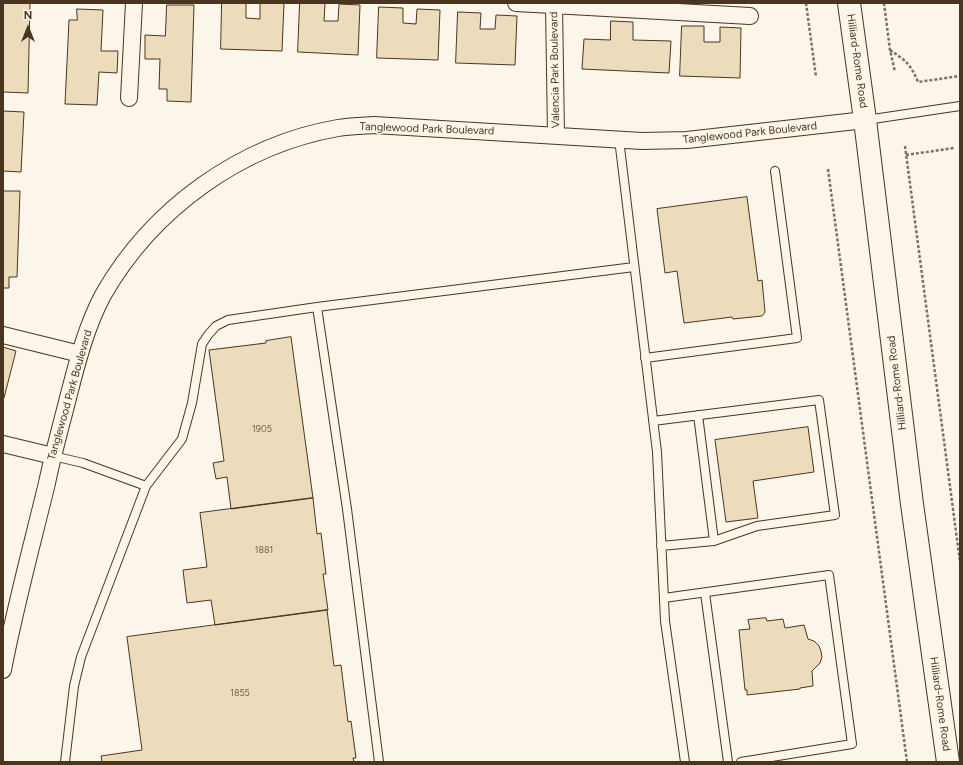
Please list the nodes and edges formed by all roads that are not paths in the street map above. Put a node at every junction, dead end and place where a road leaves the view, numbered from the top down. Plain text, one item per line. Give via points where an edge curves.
1 (134, 3) edge
2 (516, 3) edge
3 (849, 3) edge
4 (554, 5) junction
5 (750, 16) dead end
6 (128, 98) dead end
7 (960, 106) edge
8 (865, 120) junction
9 (556, 135) junction
10 (619, 139) junction
11 (775, 171) dead end
12 (634, 267) junction
13 (317, 307) junction
14 (3, 335) edge
15 (80, 354) junction
16 (645, 358) junction
17 (698, 415) junction
18 (653, 421) junction
19 (3, 444) edge
20 (53, 456) junction
21 (146, 486) junction
22 (714, 541) junction
23 (662, 546) junction
24 (705, 593) junction
25 (664, 598) junction
26 (3, 670) edge
27 (65, 762) edge
28 (379, 762) edge
29 (685, 762) edge
30 (728, 762) edge
31 (741, 762) edge
32 (948, 762) edge

1 - 6 street
2 - 4 street, Valencia Park Boulevard
3 - 8 main road, Hilliard-Rome Road
4 - 5 street, Valencia Park Boulevard
4 - 9 street, Valencia Park Boulevard
7 - 8 lane
8 - 10 street, Tanglewood Park Boulevard via 687,140
8 - 32 main road, Hilliard-Rome Road via 911,496
9 - 10 street, Tanglewood Park Boulevard
9 - 15 street, Tanglewood Park Boulevard via 374,125 339,128 300,137 264,150 218,174 183,200 151,231 127,258 103,296
10 - 12 lane
11 - 16 lane via 797,338
12 - 13 lane
12 - 16 lane
13 - 21 lane via 228,320 216,326 202,344 192,403 182,439
13 - 28 lane via 347,509
14 - 15 street
15 - 20 street, Tanglewood Park Boulevard
16 - 18 lane
17 - 18 lane
17 - 22 lane
17 - 22 lane via 819,400 834,515 757,526
18 - 23 lane
19 - 20 street
20 - 21 lane via 83,463
20 - 26 street, Tanglewood Park Boulevard
21 - 27 lane via 81,657 74,686
22 - 23 lane
23 - 25 lane
24 - 25 lane
24 - 30 lane
24 - 31 lane via 829,575 852,744
25 - 29 lane via 665,622

